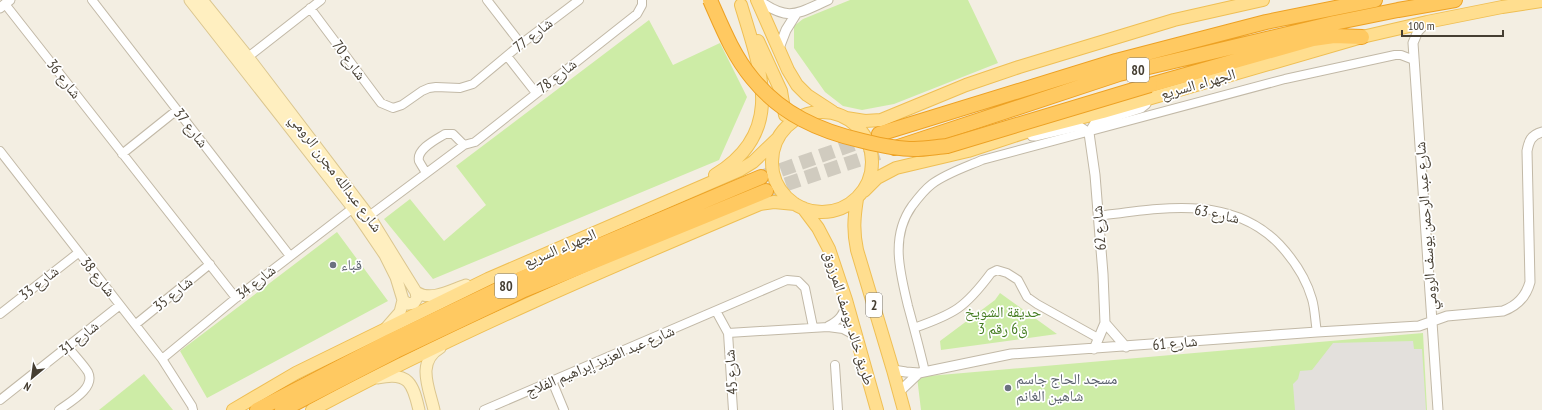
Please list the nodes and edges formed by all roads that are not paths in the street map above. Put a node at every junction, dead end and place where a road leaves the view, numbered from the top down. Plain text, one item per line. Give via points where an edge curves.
1 (92, 0) edge
2 (190, 0) edge
3 (202, 0) edge
4 (321, 0) edge
5 (487, 0) edge
6 (579, 0) edge
7 (642, 0) edge
8 (710, 0) edge
9 (758, 0) edge
10 (828, 0) edge
11 (1263, 0) edge
12 (1375, 0) edge
13 (1455, 0) edge
14 (1252, 1) edge
15 (1542, 2) edge
16 (740, 3) edge
17 (5, 4) edge
18 (310, 8) junction
19 (796, 14) junction
20 (1427, 22) junction
21 (1391, 30) junction
22 (1362, 37) junction
23 (1414, 43) junction
24 (522, 44) junction
25 (779, 48) junction
26 (507, 56) junction
27 (248, 57) junction
28 (1414, 60) junction
29 (536, 93) junction
30 (1146, 99) junction
31 (391, 108) joint
32 (177, 110) junction
33 (841, 116) junction
34 (1028, 131) junction
35 (1542, 132) edge
36 (781, 133) junction
37 (1089, 133) junction
38 (879, 134) tunnel mouth
39 (464, 145) junction
40 (0, 151) edge
41 (885, 151) tunnel mouth
42 (122, 154) junction
43 (426, 173) junction
44 (761, 177) tunnel mouth
45 (766, 191) tunnel mouth
46 (860, 195) junction
47 (673, 199) junction
48 (799, 206) junction
49 (353, 208) junction
50 (369, 216) junction
51 (1098, 216) junction
52 (78, 253) junction
53 (290, 256) junction
54 (210, 264) junction
55 (488, 279) junction
56 (416, 292) junction
57 (236, 298) junction
58 (403, 300) junction
59 (846, 300) junction
60 (120, 305) junction
61 (716, 311) junction
62 (0, 314) edge
63 (1432, 321) junction
64 (1105, 323) junction
65 (136, 324) junction
66 (813, 327) junction
67 (828, 327) junction
68 (386, 328) junction
69 (914, 328) junction
70 (1317, 332) junction
71 (728, 333) junction
72 (857, 337) junction
73 (1098, 338) junction
74 (452, 339) junction
75 (68, 347) junction
76 (1126, 347) junction
77 (1094, 348) junction
78 (162, 359) junction
79 (835, 365) dead end
80 (893, 370) junction
81 (922, 372) junction
82 (368, 380) junction
83 (552, 381) junction
84 (429, 388) junction
85 (900, 391) junction
86 (415, 392) junction
87 (0, 400) edge
88 (328, 405) edge
89 (194, 409) edge
90 (60, 410) edge
91 (232, 410) edge
92 (257, 410) edge
93 (282, 410) edge
94 (312, 410) edge
95 (419, 410) edge
96 (434, 410) edge
97 (484, 410) edge
98 (564, 410) edge
99 (733, 410) edge
100 (838, 410) edge
101 (877, 410) edge
102 (904, 410) edge
103 (1438, 410) edge

1 - 32 street, شارع 37
2 - 49 main road, شارع عبدالله مجرن الرومي
3 - 27 main road, شارع عبدالله مجرن الرومي
4 - 18 street
5 - 24 street
6 - 24 street, شارع 77
7 - 29 street, شارع 78 via 637,14
8 - 22 highway, bridge via 734,51 752,78 791,113 814,126 838,135 873,144 914,149 947,146 1313,39 1334,36
9 - 19 street via 781,13
9 - 25 main road
10 - 19 street
11 - 14 main road
12 - 38 highway, 80 via 1266,22 1116,61
13 - 41 highway, الجهراء السريع / 80 via 1334,23 1119,74
14 - 33 main road via 1174,20 1019,67 966,85 881,120 865,121
15 - 20 main road, الجهراء السريع
16 - 36 main road via 781,91 785,111
16 - 47 main road via 762,80 763,104 758,127 746,149 730,165
17 - 42 street, شارع 36
18 - 27 street
18 - 31 street, شارع 70 via 381,103
19 - 25 street
20 - 21 main road, الجهراء السريع
20 - 23 street, شارع عبد الرحمن يوسف الرومي via 1418,31
21 - 22 main road, الجهراء السريع
21 - 23 street via 1404,31
22 - 30 main road, الجهراء السريع
23 - 28 street, شارع عبد الرحمن يوسف الرومي
24 - 26 street, شارع 77
25 - 33 main road via 799,88
26 - 29 street, شارع 77
26 - 31 street, شارع 77 via 474,84 460,88 430,88 398,107
27 - 50 main road, شارع عبدالله مجرن الرومي
28 - 37 street, الجهراء السريع via 1395,55 1350,64 1284,79
28 - 63 street, شارع عبد الرحمن يوسف الرومي
29 - 39 street, شارع 78 via 475,142
30 - 34 main road, الجهراء السريع
30 - 37 street via 1146,104 1141,108 1095,123
32 - 42 street
32 - 53 street, شارع 37
33 - 36 main road via 813,112 798,118
33 - 46 main road via 858,126 871,150 873,164 870,178
34 - 37 street via 1035,136 1077,127
34 - 46 main road, الجهراء السريع via 968,151 896,168 877,178
35 - 63 street, شارع 61 via 1532,136 1527,151 1530,282 1525,296 1516,305 1503,311 1447,316
36 - 47 main road, الجهراء السريع via 753,162 740,170
36 - 48 main road via 774,148 772,169 780,189
37 - 51 street, شارع 62
37 - 69 street, الجهراء السريع via 982,160 944,177 920,195 900,229 898,253 900,274
39 - 43 street, شارع 78
39 - 43 street via 453,134 445,134 423,149 420,162
40 - 52 street, شارع 38
42 - 54 street, شارع 36
43 - 50 street, شارع 78
44 - 92 highway, الجهراء السريع / 80 via 520,279 390,341
45 - 93 highway, الجهراء السريع / 80 via 524,290 396,351
46 - 48 main road via 847,206 831,211 814,212
46 - 80 main road, طريق خالد يوسف المرزوق / 2 via 853,221 855,239
47 - 55 main road, الجهراء السريع
48 - 59 main road, طريق خالد يوسف المرزوق / 2 via 818,228 829,249
48 - 74 main road via 774,202 760,204 587,277
49 - 53 street, شارع 34
49 - 58 main road, شارع عبدالله مجرن الرومي via 390,263
50 - 56 main road, شارع عبدالله مجرن الرومي
51 - 64 street, شارع 62
51 - 70 street, شارع 63 via 1190,208 1214,210 1250,222 1274,239 1290,255 1299,269 1312,299
52 - 60 street, شارع 38
52 - 62 street, شارع 33
53 - 57 street, شارع 34
54 - 57 street, شارع 36
54 - 65 street, شارع 35
55 - 56 main road via 433,296 423,296
55 - 68 main road, الجهراء السريع
56 - 58 main road via 417,298 414,303 408,304
57 - 78 street, شارع 34
58 - 68 main road via 400,312
59 - 67 street via 841,317
59 - 72 main road, طريق خالد يوسف المرزوق / 2
60 - 65 street, شارع 38
60 - 75 street, شارع 31
61 - 66 street, شارع عبد العزيز إبراهيم الفلاج via 781,282 794,280 805,288
61 - 71 street
61 - 83 street, شارع عبد العزيز إبراهيم الفلاج
63 - 70 street, شارع 61 via 1419,326
63 - 103 street, شارع عبد الرحمن يوسف الرومي
64 - 73 street, شارع 62
64 - 76 street
65 - 78 street, شارع 38
66 - 67 street
66 - 71 street
67 - 72 street via 843,329
68 - 91 main road, الجهراء السريع via 296,373
69 - 73 street via 957,310 991,273 997,270 1018,280 1027,297 1037,304
69 - 81 street
70 - 76 street, شارع 61
71 - 99 street, شارع 45
72 - 101 main road, طريق خالد يوسف المرزوق / 2
73 - 77 street, شارع 62
74 - 82 main road
74 - 84 main road via 436,350 427,362
75 - 87 street, شارع 31
75 - 90 street via 88,373 89,382 86,389
76 - 77 street, شارع 61
77 - 81 street, شارع 61 via 999,356
78 - 89 street, شارع 38
79 - 100 street
80 - 81 street, شارع 61
80 - 85 main road, طريق خالد يوسف المرزوق / 2
81 - 85 street
82 - 86 main road via 389,375 401,377
82 - 88 main road
83 - 97 street, شارع عبد العزيز إبراهيم الفلاج
83 - 98 street
84 - 86 main road via 420,384
84 - 96 main road
85 - 102 main road, طريق خالد يوسف المرزوق / 2
86 - 95 main road
88 - 94 main road

